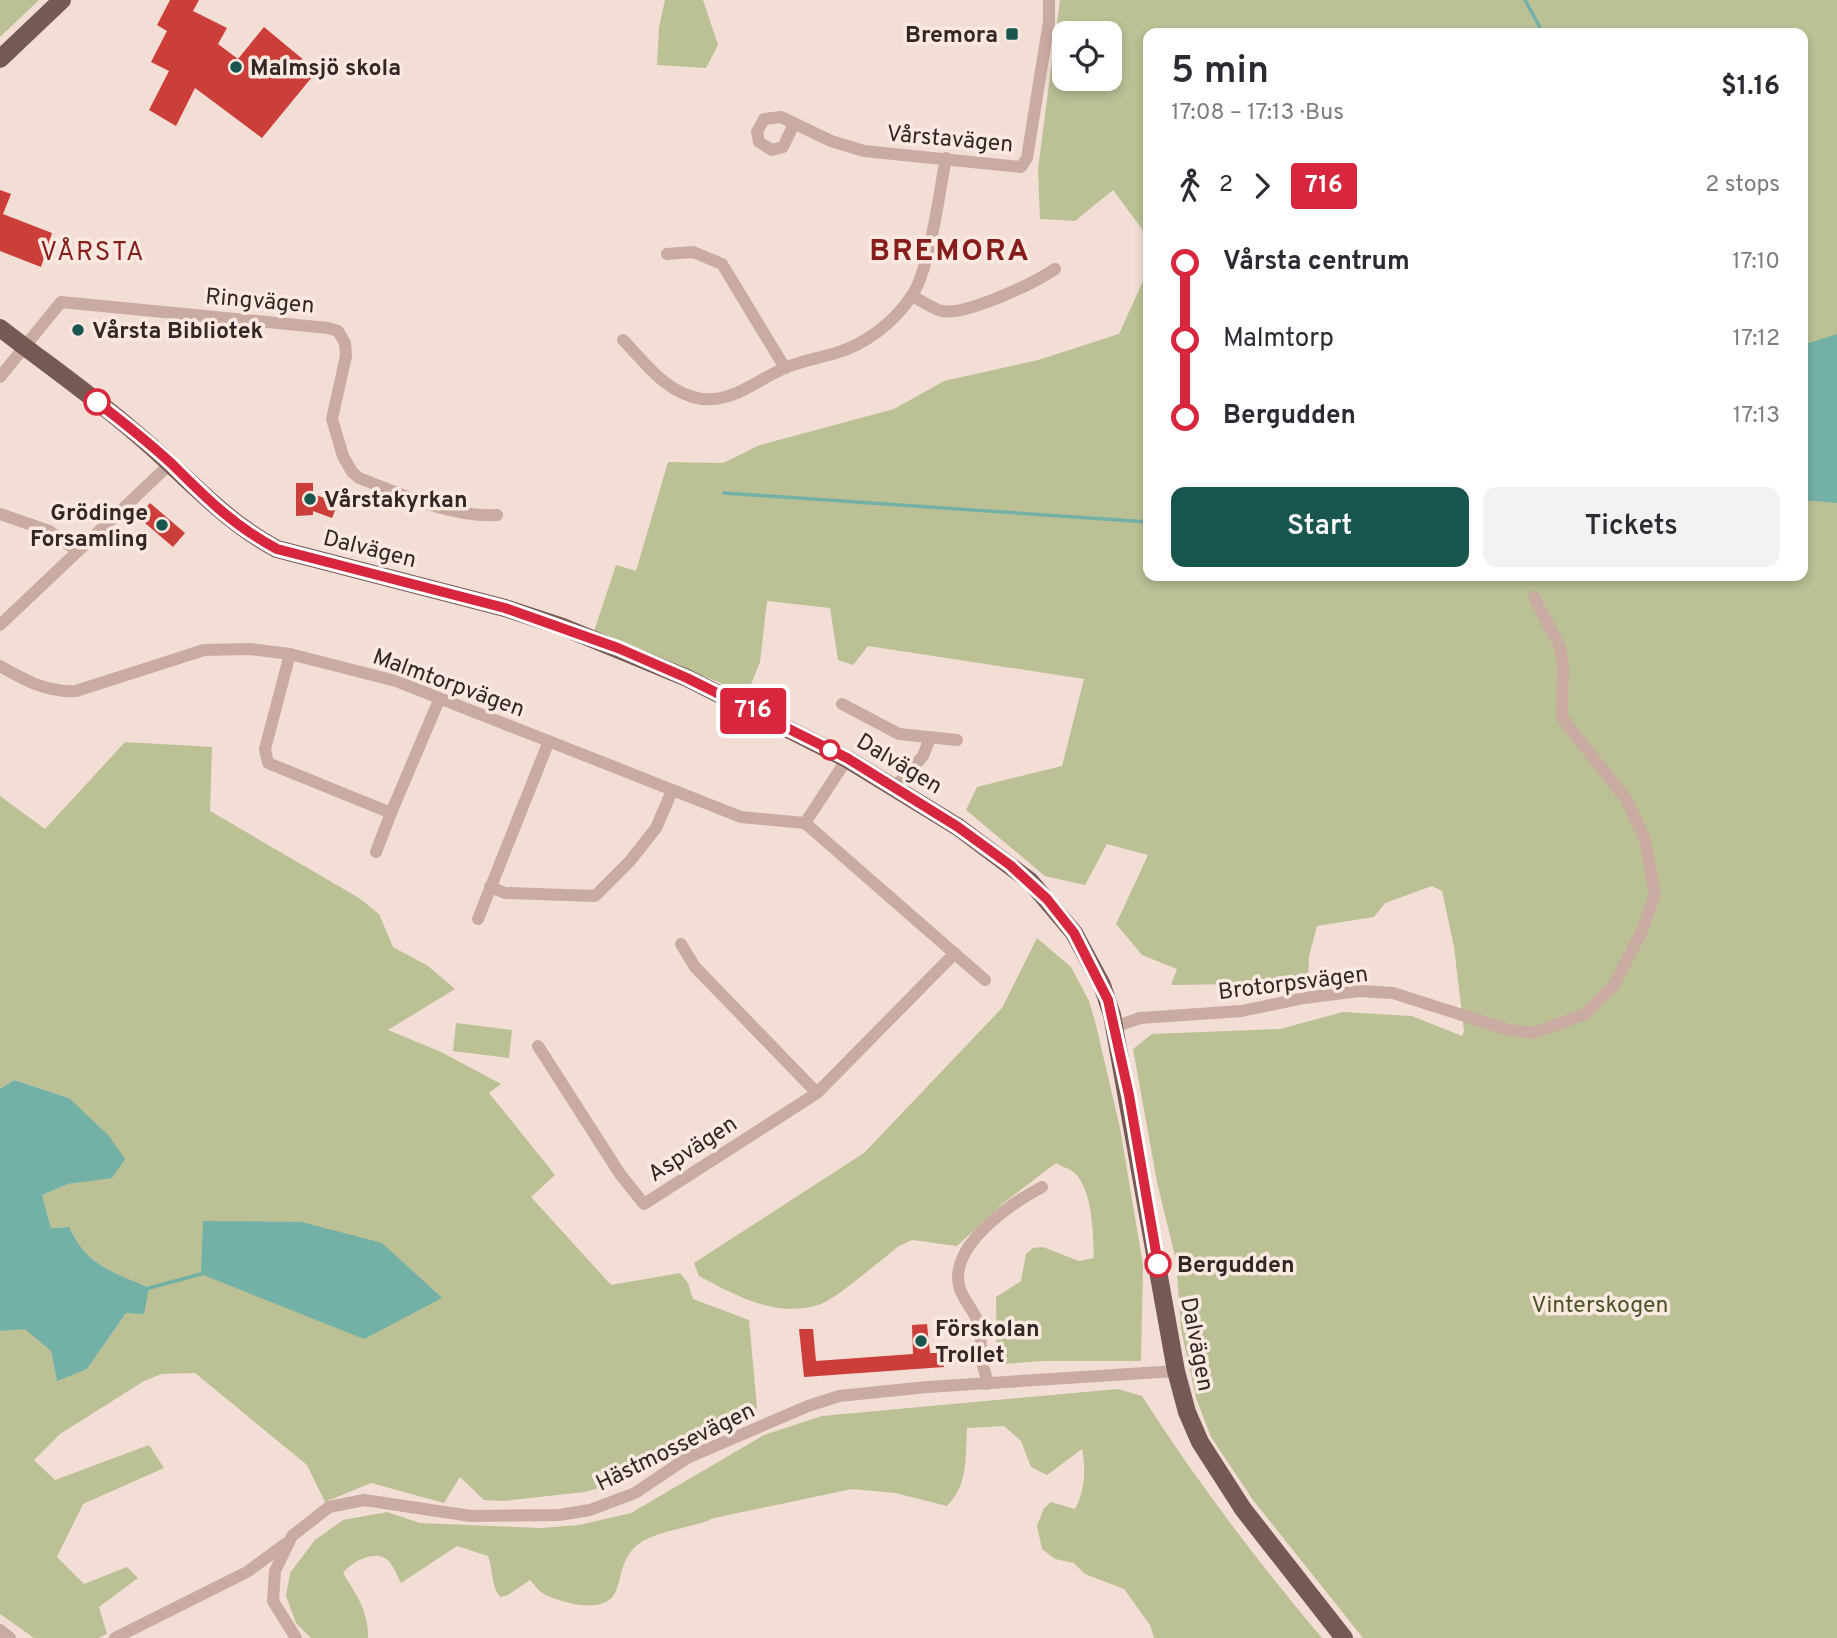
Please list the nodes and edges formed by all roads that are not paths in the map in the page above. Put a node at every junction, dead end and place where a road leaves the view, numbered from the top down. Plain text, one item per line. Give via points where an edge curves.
1 (62, 0) edge
2 (1049, 0) edge
3 (0, 58) edge
4 (794, 124) dead end
5 (946, 158) junction
6 (667, 254) dead end
7 (1055, 269) dead end
8 (912, 296) junction
9 (0, 328) edge
10 (622, 340) dead end
11 (25, 347) junction
12 (785, 368) junction
13 (0, 377) edge
14 (171, 463) junction
15 (0, 514) edge
16 (496, 515) dead end
17 (78, 551) junction
18 (1534, 597) dead end
19 (0, 625) edge
20 (290, 654) junction
21 (0, 666) edge
22 (439, 700) junction
23 (842, 704) dead end
24 (930, 738) junction
25 (957, 740) dead end
26 (549, 741) junction
27 (847, 758) junction
28 (895, 787) junction
29 (672, 791) junction
30 (391, 813) junction
31 (806, 823) junction
32 (376, 852) dead end
33 (490, 887) junction
34 (478, 919) dead end
35 (681, 944) dead end
36 (955, 953) junction
37 (985, 980) dead end
38 (1114, 1027) junction
39 (538, 1046) dead end
40 (817, 1093) junction
41 (1042, 1187) dead end
42 (1176, 1371) junction
43 (987, 1384) junction
44 (292, 1536) junction
45 (0, 1630) edge
46 (10, 1638) edge
47 (115, 1638) edge
48 (296, 1638) edge
49 (1344, 1638) edge

1 - 3 main road
2 - 5 street, Vårstavägen via 1027,158 1021,167
4 - 5 street, Vårstavägen via 864,151
5 - 8 street via 929,245
6 - 12 street via 693,252 722,264
7 - 8 street via 1038,281 960,311 941,311
8 - 12 street via 864,342
9 - 11 main road, Dalvägen
10 - 12 street via 658,379 678,392 702,399 734,396
11 - 13 street
11 - 14 main road, Dalvägen
11 - 16 street, Ringvägen via 61,302 297,323 338,331 346,356 332,419 352,472 459,512
14 - 17 street
14 - 27 main road, Dalvägen via 214,507 277,549 505,608 563,628 687,678
15 - 17 street via 49,531
17 - 19 street
18 - 38 street, Brotorpsvägen via 1560,647 1562,718 1626,799 1645,839 1655,895 1614,985 1585,1014 1534,1033 1510,1030 1393,993 1359,991 1242,1011 1140,1018
20 - 21 street, Malmtorpvägen via 204,650 76,691 60,692 41,688
20 - 22 street, Malmtorpvägen via 396,681
20 - 30 street via 265,749 268,763
22 - 26 street, Malmtorpvägen
22 - 30 street
23 - 24 street via 899,734
24 - 25 street
24 - 28 street via 923,756
26 - 29 street, Malmtorpvägen
26 - 33 street
27 - 28 main road, Dalvägen
27 - 31 street
28 - 38 main road, Dalvägen via 1010,865 1047,899 1085,951 1108,1000
29 - 31 street, Malmtorpvägen via 741,817
29 - 33 street via 656,828 595,896 505,893
30 - 32 street
31 - 36 street
33 - 34 street
35 - 40 street via 695,967
36 - 37 street
36 - 40 street, Aspvägen
38 - 42 main road, Dalvägen
39 - 40 street, Aspvägen via 612,1163 644,1204
41 - 43 street via 978,1235 958,1267 961,1290 979,1323
42 - 43 street, Hästmossevägen
42 - 49 main road, Dalvägen via 1200,1442 1243,1509
43 - 44 street, Hästmossevägen via 839,1396 687,1458 635,1493 590,1510 471,1516 364,1500 329,1507
44 - 47 street via 247,1572
44 - 48 street, Hästmossevägen via 275,1571 273,1601
45 - 46 street

